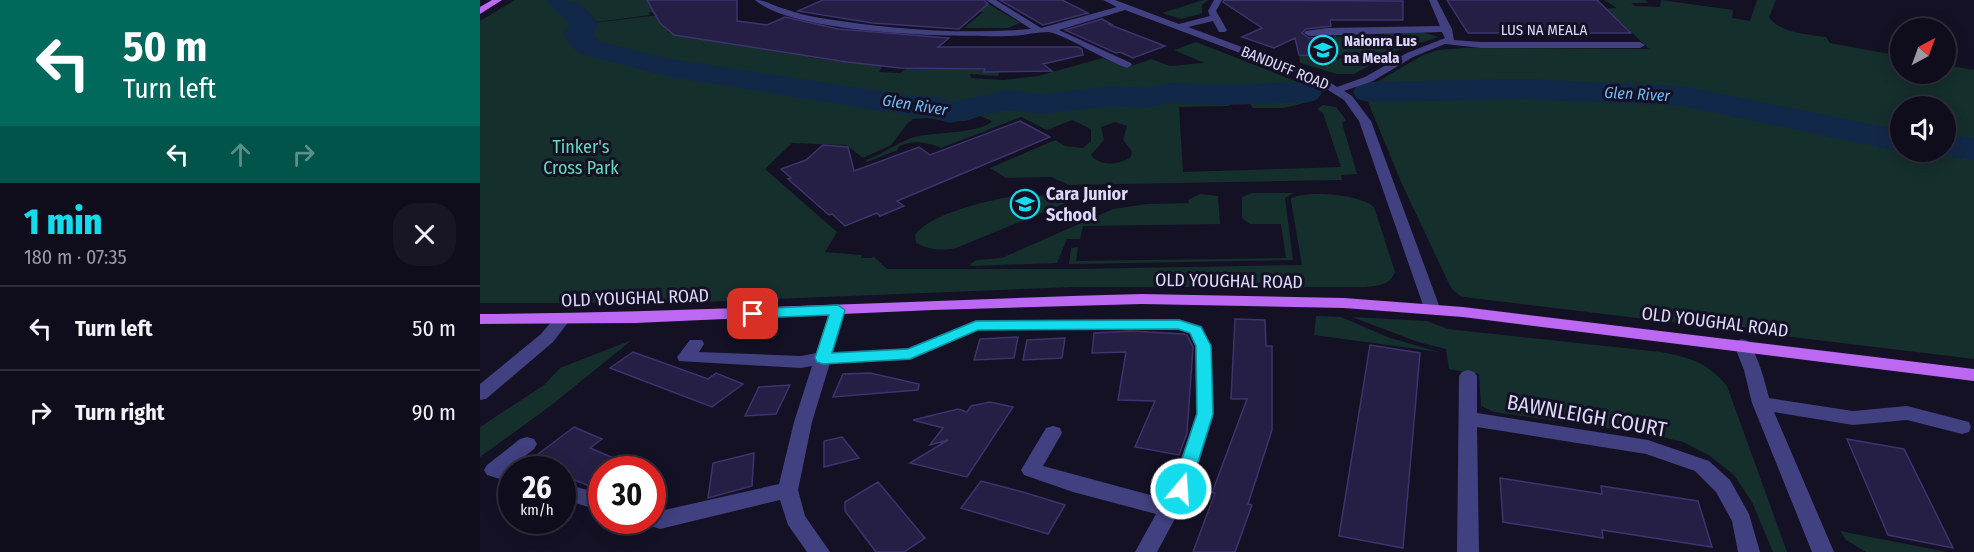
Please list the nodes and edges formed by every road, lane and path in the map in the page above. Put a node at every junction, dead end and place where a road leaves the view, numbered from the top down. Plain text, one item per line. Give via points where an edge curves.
1 (498, 0) edge
2 (759, 0) edge
3 (990, 0) edge
4 (1107, 0) edge
5 (1218, 0) edge
6 (1433, 0) edge
7 (1125, 7) junction
8 (480, 11) edge
9 (1215, 18) junction
10 (1176, 27) junction
11 (1050, 29) junction
12 (1447, 29) junction
13 (1222, 30) dead end
14 (1040, 31) junction
15 (1309, 33) dead end
16 (1447, 42) junction
17 (1641, 45) dead end
18 (1127, 65) dead end
19 (1337, 90) junction
20 (1432, 308) junction
21 (838, 310) junction
22 (480, 319) edge
23 (562, 320) junction
24 (696, 344) dead end
25 (1742, 345) junction
26 (823, 358) junction
27 (1974, 375) edge
28 (1468, 376) dead end
29 (480, 394) edge
30 (1761, 403) junction
31 (1468, 419) junction
32 (1962, 427) dead end
33 (1053, 433) dead end
34 (527, 444) dead end
35 (512, 456) edge
36 (788, 490) junction
37 (1170, 509) junction
38 (666, 519) edge
39 (819, 552) edge
40 (1146, 552) edge
41 (1468, 552) edge
42 (1749, 552) edge
43 (1823, 552) edge

1 - 8 main road
2 - 14 street via 800,16 866,26 976,34
3 - 14 street
4 - 7 street, BANDUFF ROAD
5 - 9 street via 1212,7
6 - 12 street
7 - 10 street, BANDUFF ROAD
7 - 11 street
9 - 10 street
9 - 13 street
10 - 19 street, BANDUFF ROAD via 1316,78
11 - 14 street
11 - 18 street
12 - 15 street
12 - 16 street
16 - 17 street, LUS NA MEALA
16 - 19 street, LUS NA MEALA
19 - 20 street, BANDUFF ROAD via 1358,109 1365,122
20 - 21 main road, OLD YOUGHAL ROAD via 1142,299
20 - 25 main road, OLD YOUGHAL ROAD
21 - 23 main road, OLD YOUGHAL ROAD
21 - 26 street
22 - 23 main road, OLD YOUGHAL ROAD
23 - 29 street via 547,338
24 - 26 street via 685,357 801,362
25 - 27 main road, OLD YOUGHAL ROAD
25 - 30 street
26 - 36 street
26 - 37 street via 910,354 976,325 1179,324 1196,330 1203,346 1205,414 1181,489
28 - 31 street
30 - 32 street via 1853,418 1906,413
30 - 43 street
31 - 41 street
31 - 42 street, BAWNLEIGH COURT via 1648,447 1702,466 1728,494 1742,520
33 - 37 street via 1031,470
34 - 35 street
36 - 38 street
36 - 39 street via 795,519
37 - 40 street

